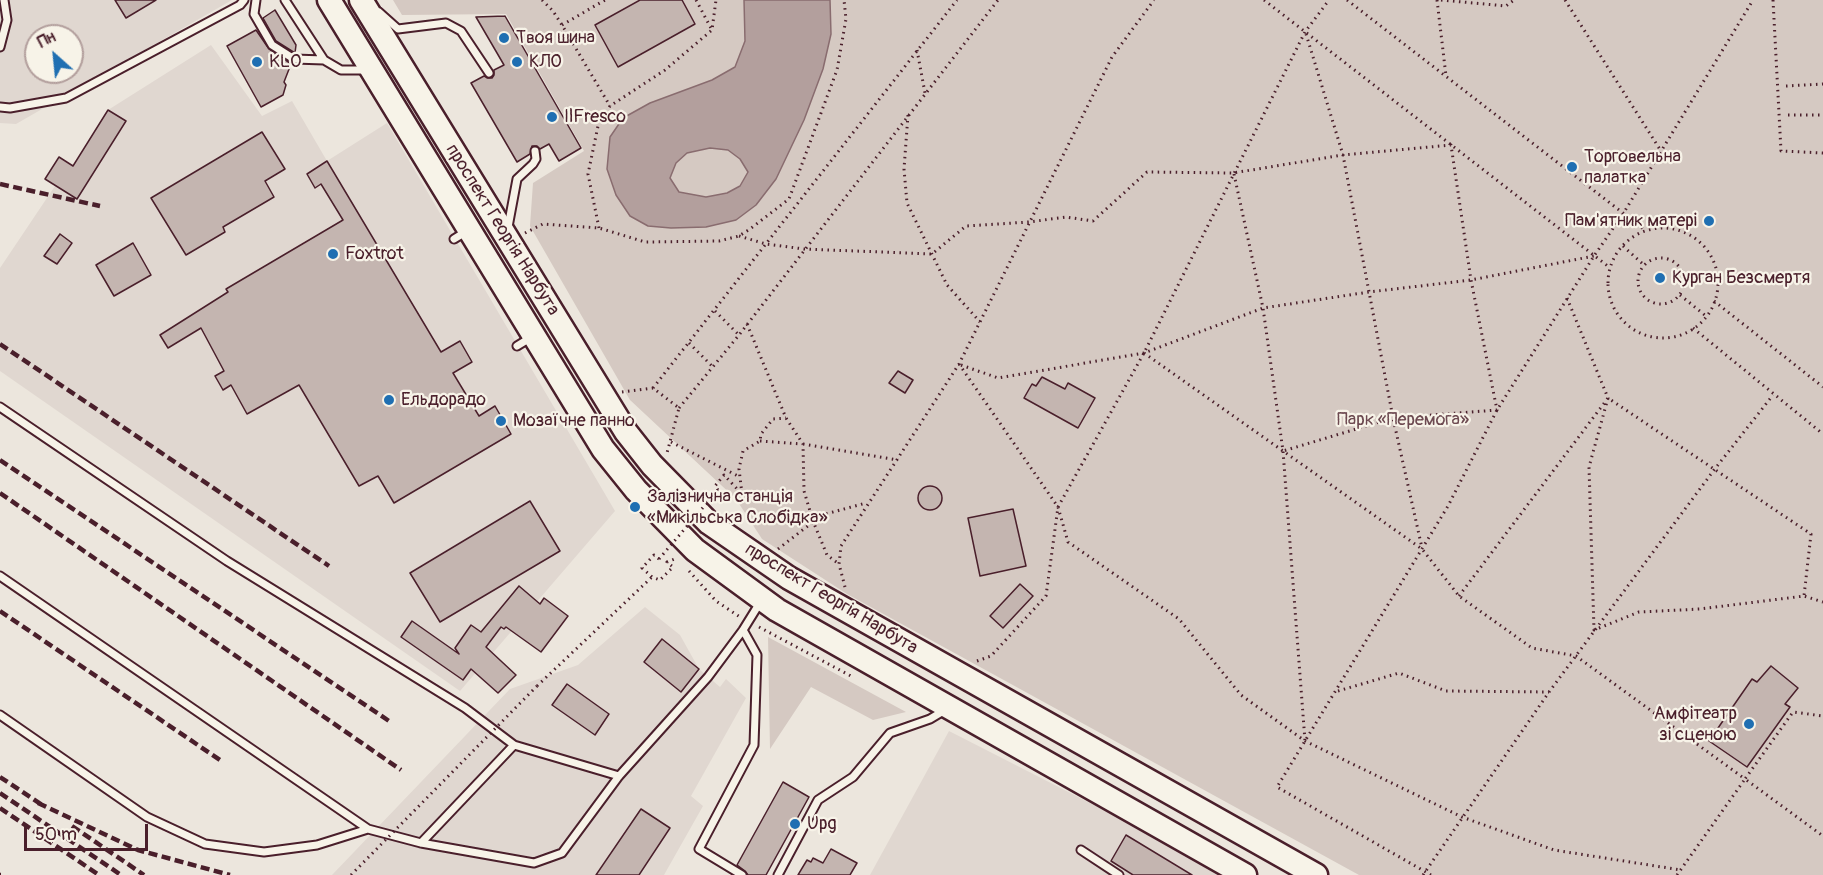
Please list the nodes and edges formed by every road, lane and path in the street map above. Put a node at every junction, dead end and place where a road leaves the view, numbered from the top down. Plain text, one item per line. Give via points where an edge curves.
1 (4, 0) edge
2 (244, 0) edge
3 (256, 0) edge
4 (285, 0) edge
5 (329, 0) edge
6 (362, 0) edge
7 (542, 0) edge
8 (604, 0) edge
9 (696, 0) edge
10 (716, 0) edge
11 (844, 0) edge
12 (957, 0) edge
13 (998, 0) edge
14 (1154, 0) edge
15 (1264, 0) edge
16 (1329, 0) edge
17 (1347, 0) edge
18 (1439, 0) edge
19 (1514, 0) edge
20 (1564, 0) edge
21 (1753, 0) edge
22 (1773, 0) edge
23 (562, 25) junction
24 (712, 30) junction
25 (1305, 32) junction
26 (0, 46) edge
27 (917, 50) junction
28 (324, 60) junction
29 (489, 73) dead end
30 (375, 75) junction
31 (1446, 76) junction
32 (1823, 84) edge
33 (1786, 86) dead end
34 (926, 93) junction
35 (610, 106) junction
36 (0, 107) edge
37 (908, 115) junction
38 (1788, 115) dead end
39 (1823, 115) edge
40 (1451, 145) junction
41 (1661, 151) junction
42 (535, 152) dead end
43 (1823, 153) edge
44 (1343, 155) junction
45 (1233, 172) junction
46 (789, 199) junction
47 (797, 204) junction
48 (1623, 214) junction
49 (1029, 222) junction
50 (599, 228) junction
51 (1645, 230) junction
52 (529, 231) dead end
53 (506, 236) junction
54 (740, 236) junction
55 (766, 244) junction
56 (1622, 246) junction
57 (804, 249) junction
58 (932, 254) junction
59 (1594, 256) junction
60 (1644, 265) junction
61 (1609, 267) junction
62 (1471, 280) junction
63 (1369, 292) junction
64 (1680, 295) junction
65 (1567, 298) junction
66 (1714, 301) junction
67 (1263, 308) junction
68 (715, 310) junction
69 (1706, 316) junction
70 (980, 322) junction
71 (747, 324) junction
72 (1693, 328) junction
73 (739, 334) junction
74 (689, 343) junction
75 (1143, 353) junction
76 (959, 364) junction
77 (712, 366) junction
78 (1823, 387) edge
79 (653, 388) junction
80 (616, 393) dead end
81 (1773, 394) junction
82 (1608, 398) junction
83 (0, 407) edge
84 (679, 408) junction
85 (1497, 410) junction
86 (786, 418) junction
87 (1393, 418) junction
88 (1823, 434) edge
89 (760, 441) junction
90 (671, 442) junction
91 (802, 444) junction
92 (1283, 451) junction
93 (664, 460) dead end
94 (898, 460) junction
95 (1714, 470) junction
96 (740, 477) junction
97 (868, 502) junction
98 (1058, 507) junction
99 (813, 521) junction
100 (1422, 549) junction
101 (771, 553) dead end
102 (668, 562) dead end
103 (839, 564) junction
104 (0, 576) edge
105 (652, 577) junction
106 (847, 594) dead end
107 (1460, 596) junction
108 (1803, 596) junction
109 (761, 600) junction
110 (1823, 602) edge
111 (743, 630) junction
112 (1594, 630) junction
113 (1576, 656) junction
114 (973, 663) dead end
115 (1336, 691) junction
116 (1549, 692) junction
117 (948, 707) junction
118 (0, 715) edge
119 (1823, 716) edge
120 (1305, 741) junction
121 (514, 746) junction
122 (619, 776) junction
123 (1745, 779) junction
124 (1462, 817) junction
125 (368, 828) junction
126 (1823, 836) edge
127 (421, 843) junction
128 (1081, 850) dead end
129 (1680, 870) junction
130 (1424, 874) edge
131 (351, 875) edge
132 (742, 875) edge
133 (778, 875) edge
134 (1119, 875) edge
135 (1245, 875) edge
136 (1316, 875) edge
137 (1431, 875) edge
138 (1677, 875) edge

1 - 26 lane via 7,20
2 - 36 lane via 66,98
3 - 28 lane via 254,14 272,45 294,59
4 - 28 lane
5 - 30 main road, проспект Георгія Нарбута
6 - 29 lane via 398,29 446,23 461,31
6 - 53 main road, проспект Георгія Нарбута
7 - 23 path
8 - 23 path
9 - 24 path
10 - 24 path
11 - 46 path via 846,20 837,70
12 - 27 path
13 - 34 path
14 - 49 path via 1112,57
15 - 25 path
16 - 25 path
17 - 31 path
18 - 19 path via 1506,6
18 - 31 path
20 - 41 path
21 - 41 path
22 - 43 path via 1781,150
23 - 35 path
24 - 35 path via 665,70
25 - 40 path
25 - 44 path
25 - 45 path
27 - 34 path
27 - 47 path
28 - 30 lane via 341,70 366,70
30 - 109 main road, проспект Георгія Нарбута via 461,234 526,341 603,449 636,490 695,550
31 - 48 path
32 - 33 path
34 - 37 path
35 - 50 path via 598,126 588,174
37 - 57 path
37 - 58 path via 904,169 907,203
38 - 39 path
40 - 44 path
40 - 59 path
40 - 62 path
41 - 48 path
42 - 53 lane via 533,164 517,179
44 - 45 path
44 - 63 path
45 - 49 path via 1147,172 1093,221 1066,217
45 - 67 path
45 - 75 path
46 - 47 path
46 - 54 path
47 - 55 path
48 - 51 path
48 - 59 path
49 - 58 path via 966,226
49 - 70 path
50 - 52 path via 543,224
50 - 54 path via 645,242 719,241
51 - 56 path
51 - 66 path via 1676,229 1704,246 1718,277
53 - 136 main road, проспект Георгія Нарбута via 626,432 652,465 709,523 789,578
54 - 55 path
55 - 57 path
55 - 68 path
56 - 60 path
56 - 61 path
57 - 58 path
57 - 71 path
58 - 70 path via 947,285
59 - 61 path
59 - 62 path
59 - 65 path
60 - 64 path via 1660,258 1677,264 1685,280
60 - 64 path via 1638,287 1646,299 1666,304
61 - 72 path via 1610,299 1627,325 1656,338 1672,337
62 - 63 path
62 - 85 path
63 - 67 path
63 - 87 path
64 - 69 path
65 - 82 path
65 - 85 path
66 - 69 path
66 - 78 path
67 - 75 path
67 - 92 path
68 - 73 path
68 - 74 path
69 - 72 path
70 - 76 path
71 - 73 path
71 - 86 path
72 - 81 path
73 - 77 path
74 - 77 path
74 - 79 path
75 - 76 path via 998,378
75 - 92 path
75 - 98 path
76 - 94 path
76 - 98 path
77 - 84 path
79 - 80 path
79 - 84 path
81 - 88 path
81 - 95 path
82 - 95 path
82 - 107 path
82 - 112 path via 1589,467
83 - 121 lane via 227,561 465,708
84 - 90 path
85 - 87 path
85 - 100 path
86 - 89 path via 773,419
86 - 91 path
87 - 92 path
87 - 100 path
89 - 91 path
89 - 96 path via 743,451
90 - 93 path
90 - 96 path
91 - 94 path
91 - 99 path via 804,491
92 - 100 path
92 - 120 path
94 - 97 path
95 - 108 path via 1811,534
95 - 112 path
96 - 105 path, bridge via 742,494 724,475 715,486 718,490 659,559 654,555 642,568
97 - 99 path via 822,514
97 - 103 path via 841,546
98 - 114 path via 1046,596 991,656
98 - 120 path via 1068,542 1179,619 1241,695
99 - 101 path
99 - 103 path via 827,555
100 - 107 path
100 - 115 path
102 - 105 path via 673,567 660,580
103 - 106 path
104 - 125 lane
105 - 131 path, bridge via 537,686
107 - 113 path via 1532,648
108 - 110 path
108 - 112 path via 1639,612
109 - 111 lane
109 - 117 main road, проспект Георгія Нарбута
111 - 122 lane via 708,677
111 - 132 lane via 757,655 754,745 699,849
112 - 113 path
113 - 116 path
113 - 123 path
115 - 116 path via 1399,673 1446,691
115 - 120 path
116 - 124 path
117 - 133 lane via 930,719 890,733 853,777 818,801
117 - 135 main road, проспект Георгія Нарбута
118 - 125 lane via 147,817 206,844 264,852 317,845
119 - 123 path via 1793,712
120 - 124 path
120 - 130 path via 1277,787
121 - 122 lane
121 - 127 lane
122 - 127 lane via 562,853 534,863
123 - 126 path
123 - 129 path
124 - 129 path via 1554,850
124 - 130 path
125 - 127 lane
128 - 134 lane
129 - 138 path
130 - 137 path

